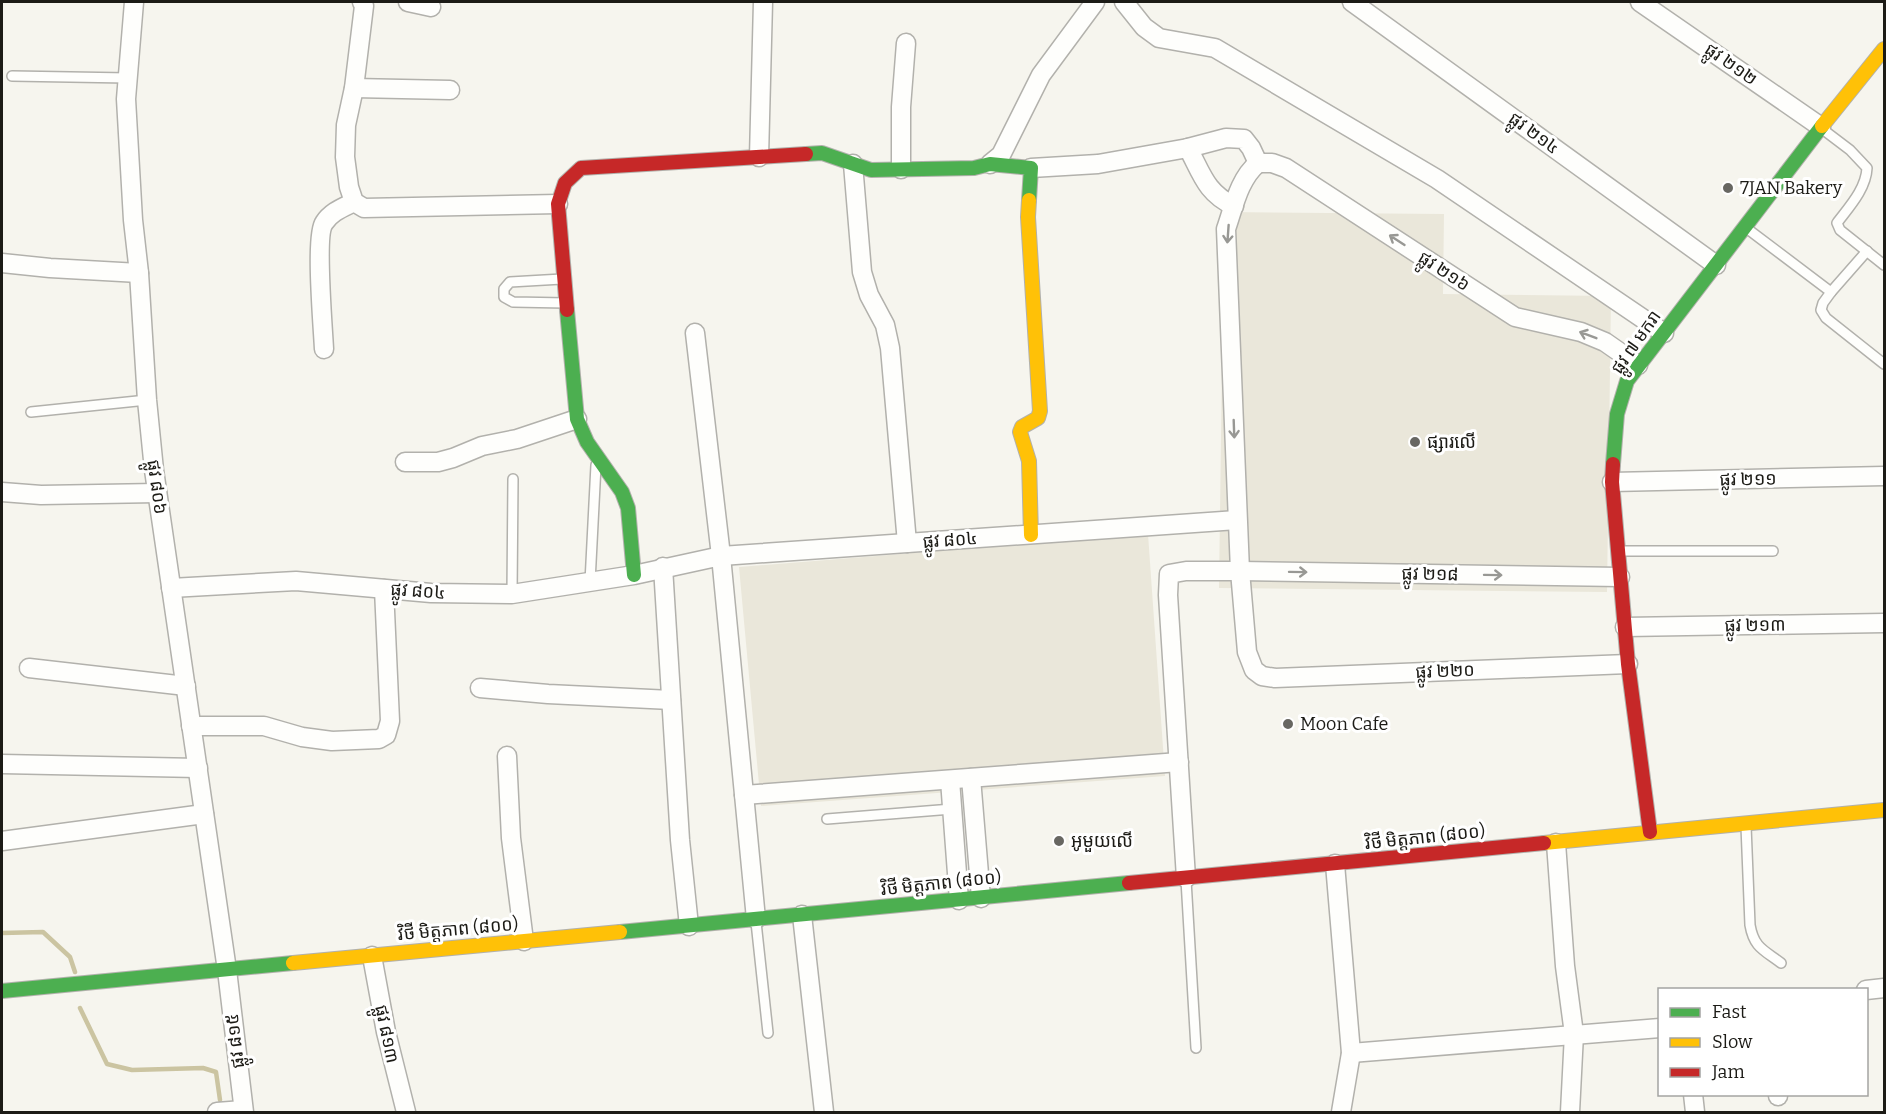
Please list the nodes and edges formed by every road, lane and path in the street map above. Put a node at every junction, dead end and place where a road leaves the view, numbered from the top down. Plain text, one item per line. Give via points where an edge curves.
1 (134, 2) edge
2 (362, 2) edge
3 (408, 2) edge
4 (763, 2) edge
5 (1095, 2) edge
6 (1124, 2) edge
7 (1352, 2) edge
8 (1640, 2) edge
9 (431, 7) dead end
10 (906, 44) dead end
11 (1884, 49) edge
12 (12, 76) dead end
13 (128, 78) junction
14 (354, 88) junction
15 (450, 90) dead end
16 (1821, 128) junction
17 (1188, 148) junction
18 (759, 157) junction
19 (1258, 163) junction
20 (853, 164) junction
21 (990, 164) junction
22 (1031, 168) junction
23 (901, 170) junction
24 (354, 202) junction
25 (558, 204) junction
26 (1234, 206) junction
27 (1745, 227) junction
28 (1867, 252) junction
29 (2, 263) edge
30 (1716, 265) junction
31 (1884, 265) edge
32 (139, 273) junction
33 (565, 279) junction
34 (1831, 292) junction
35 (567, 303) junction
36 (695, 333) dead end
37 (1664, 333) junction
38 (324, 349) dead end
39 (1884, 364) edge
40 (1638, 365) junction
41 (147, 400) junction
42 (31, 412) dead end
43 (577, 419) junction
44 (596, 456) junction
45 (405, 462) dead end
46 (1884, 476) edge
47 (513, 479) dead end
48 (1612, 482) junction
49 (2, 492) edge
50 (157, 493) junction
51 (1237, 520) junction
52 (1031, 535) junction
53 (907, 543) junction
54 (1617, 551) junction
55 (1773, 551) dead end
56 (721, 556) junction
57 (663, 567) junction
58 (1240, 571) junction
59 (634, 575) junction
60 (1620, 577) junction
61 (590, 582) junction
62 (171, 588) junction
63 (384, 589) junction
64 (512, 594) junction
65 (1884, 623) edge
66 (1625, 627) junction
67 (1628, 664) junction
68 (29, 668) dead end
69 (186, 686) junction
70 (480, 688) dead end
71 (671, 700) junction
72 (191, 726) junction
73 (507, 756) dead end
74 (1179, 762) junction
75 (2, 764) edge
76 (198, 768) junction
77 (972, 778) junction
78 (950, 780) junction
79 (744, 795) junction
80 (952, 809) junction
81 (1884, 810) edge
82 (204, 814) junction
83 (827, 819) dead end
84 (1746, 824) junction
85 (1650, 832) junction
86 (2, 842) edge
87 (1556, 843) junction
88 (1335, 864) junction
89 (1186, 878) junction
90 (981, 898) junction
91 (959, 900) junction
92 (802, 915) junction
93 (756, 919) junction
94 (689, 926) junction
95 (524, 941) junction
96 (372, 956) junction
97 (1781, 963) dead end
98 (227, 970) junction
99 (1884, 988) edge
100 (1868, 990) edge
101 (2, 991) edge
102 (1658, 1028) edge
103 (768, 1033) dead end
104 (1574, 1034) junction
105 (1196, 1048) dead end
106 (1351, 1053) junction
107 (1693, 1096) edge
108 (243, 1111) edge
109 (216, 1113) edge
110 (406, 1113) edge
111 (824, 1113) edge
112 (1341, 1113) edge
113 (1570, 1113) edge
114 (1695, 1113) edge

1 - 13 street, ផ្លូវ ៨០៦
2 - 14 street
3 - 9 street
4 - 18 street
5 - 21 street via 1041,75 1001,155
6 - 37 street via 1144,27 1159,38 1215,48 1437,179
7 - 30 street, ផ្លូវ ២១៤
8 - 16 street, ផ្លូវ ២១២
10 - 23 street
11 - 16 street, ផ្លូវ ៧ មករា
12 - 13 lane
13 - 32 street, ផ្លូវ ៨០៦ via 126,99
14 - 15 street
14 - 24 street via 346,125 345,157
16 - 27 street, ផ្លូវ ៧ មករា
16 - 28 lane via 1867,168 1863,185 1838,223 1840,230
17 - 19 street via 1226,138 1244,139
17 - 22 street via 1098,164
17 - 26 street via 1214,194
18 - 20 street via 822,153
18 - 25 street via 581,168 567,178
19 - 26 street via 1242,182
40 -> 19 street, ផ្លូវ ២១៦ via 1605,342 1581,332 1515,317 1286,168
20 - 23 street via 871,170
20 - 53 street via 861,272 885,325 890,348
21 - 22 street
21 - 23 street
22 - 52 street via 1028,217 1040,411 1038,418 1020,432 1029,461
24 - 25 street via 364,208
24 - 38 street via 333,212 322,225
25 - 33 street
26 -> 51 street via 1226,230
27 - 30 street, ផ្លូវ ៧ មករា
27 - 34 lane
28 - 31 lane
28 - 34 lane
29 - 32 street
30 - 37 street, ផ្លូវ ៧ មករា
32 - 41 street, ផ្លូវ ៨០៦
33 - 35 street
33 - 35 lane via 510,282 504,297 513,302
34 - 39 lane via 1822,303 1826,318
35 - 43 street
36 - 56 street
37 - 40 street, ផ្លូវ ៧ មករា
40 - 48 street, ផ្លូវ ៧ មករា via 1627,381 1617,414
41 - 42 lane
41 - 50 street, ផ្លូវ ៨០៦
43 - 44 street
43 - 45 street via 438,462
44 - 59 street via 622,492 628,508
44 - 61 lane
46 - 48 street, ផ្លូវ ២១១
47 - 64 lane
48 - 54 street, ផ្លូវ ៧ មករា
49 - 50 street
50 - 62 street, ផ្លូវ ៨០៦
51 - 52 street, ផ្លូវ ៨០៤
51 - 58 street
52 - 53 street, ផ្លូវ ៨០៤
53 - 56 street, ផ្លូវ ៨០៤
54 - 55 lane
54 - 60 street, ផ្លូវ ៧ មករា
56 - 57 street, ផ្លូវ ៨០៤
56 - 79 street
57 - 59 street, ផ្លូវ ៨០៤
57 - 71 street
58 -> 60 street, ផ្លូវ ២១៨
58 - 67 street, ផ្លូវ ២២០ via 1246,652 1254,670 1262,676
58 - 74 street, ផ្លូវ ២១៨ via 1168,574
59 - 61 street, ផ្លូវ ៨០៤
60 - 66 street, ផ្លូវ ៧ មករា
61 - 64 street, ផ្លូវ ៨០៤
62 - 63 street, ផ្លូវ ៨០៤ via 296,581
62 - 69 street, ផ្លូវ ៨០៦
63 - 64 street, ផ្លូវ ៨០៤
63 - 72 street via 390,721 386,735 379,739 332,741 264,726
65 - 66 street, ផ្លូវ ២១៣
66 - 67 street, ផ្លូវ ៧ មករា
67 - 85 street, ផ្លូវ ៧ មករា
68 - 69 street
69 - 72 street, ផ្លូវ ៨០៦
70 - 71 street
71 - 94 street
72 - 76 street, ផ្លូវ ៨០៦
73 - 95 street via 511,838
74 - 77 street
74 - 89 street
75 - 76 street
76 - 82 street, ផ្លូវ ៨០៦
77 - 78 street
77 - 90 street
78 - 79 street
78 - 80 street
79 - 93 street
80 - 83 lane
80 - 91 street
81 - 84 street, វិថី មិត្តភាព (៨០០)
82 - 86 street
82 - 98 street, ផ្លូវ ៨០៦
84 - 85 street, វិថី មិត្តភាព (៨០០)
84 - 97 lane via 1752,936 1755,943
85 - 87 street, វិថី មិត្តភាព (៨០០)
87 - 88 street, វិថី មិត្តភាព (៨០០)
87 - 104 street
88 - 89 street, វិថី មិត្តភាព (៨០០)
88 - 106 street
89 - 90 street, វិថី មិត្តភាព (៨០០)
89 - 105 lane
90 - 91 street, វិថី មិត្តភាព (៨០០)
91 - 92 street, វិថី មិត្តភាព (៨០០)
92 - 93 street, វិថី មិត្តភាព (៨០០)
92 - 111 street
93 - 94 street, វិថី មិត្តភាព (៨០០)
93 - 103 lane
94 - 95 street, វិថី មិត្តភាព (៨០០)
95 - 96 street, វិថី មិត្តភាព (៨០០)
96 - 98 street, វិថី មិត្តភាព (៨០០)
96 - 110 street, ផ្លូវ ៨១៣
98 - 101 street, វិថី មិត្តភាព (៨០០)
98 - 108 street, ផ្លូវ ៨១៥
99 - 100 street
102 - 104 street
104 - 106 street
104 - 113 street
106 - 112 street
107 - 114 street
108 - 109 street

